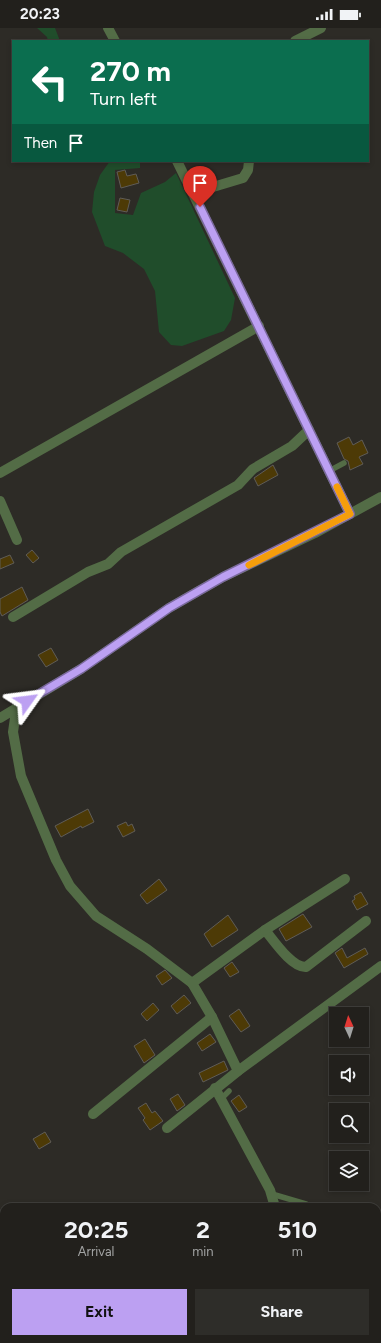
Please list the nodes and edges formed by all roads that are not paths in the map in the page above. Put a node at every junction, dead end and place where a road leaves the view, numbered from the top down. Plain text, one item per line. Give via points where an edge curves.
1 (108, 28) edge
2 (321, 28) edge
3 (114, 40) edge
4 (297, 40) edge
5 (178, 162) edge
6 (249, 162) edge
7 (193, 193) junction
8 (259, 326) junction
9 (309, 430) junction
10 (344, 463) dead end
11 (329, 471) junction
12 (0, 473) edge
13 (381, 497) edge
14 (0, 501) edge
15 (350, 514) junction
16 (17, 540) dead end
17 (13, 617) dead end
18 (20, 707) junction
19 (0, 718) edge
20 (345, 878) dead end
21 (366, 921) dead end
22 (265, 930) junction
23 (381, 966) edge
24 (192, 983) junction
25 (212, 1017) junction
26 (238, 1071) junction
27 (215, 1088) junction
28 (229, 1091) dead end
29 (221, 1100) junction
30 (93, 1114) dead end
31 (166, 1128) dead end
32 (272, 1194) junction
33 (274, 1203) edge
34 (303, 1203) edge

1 - 3 street
2 - 4 street
5 - 7 street
6 - 7 street via 243,178
7 - 8 street
8 - 9 street
8 - 12 street
9 - 11 street
9 - 17 street via 292,446 253,469 238,485 121,552 108,564 88,572
10 - 11 lane
11 - 15 street
13 - 15 street
14 - 16 street
15 - 18 street via 223,577 169,608 81,669
18 - 19 street
18 - 24 street via 13,732 20,776 70,886 96,916 147,949
20 - 22 street
21 - 22 street via 306,967 293,963
22 - 24 street
23 - 26 street
24 - 25 street
25 - 26 street
25 - 30 street
26 - 27 street
27 - 29 street
27 - 31 street
28 - 29 lane
29 - 32 street
32 - 33 street
32 - 34 lane

